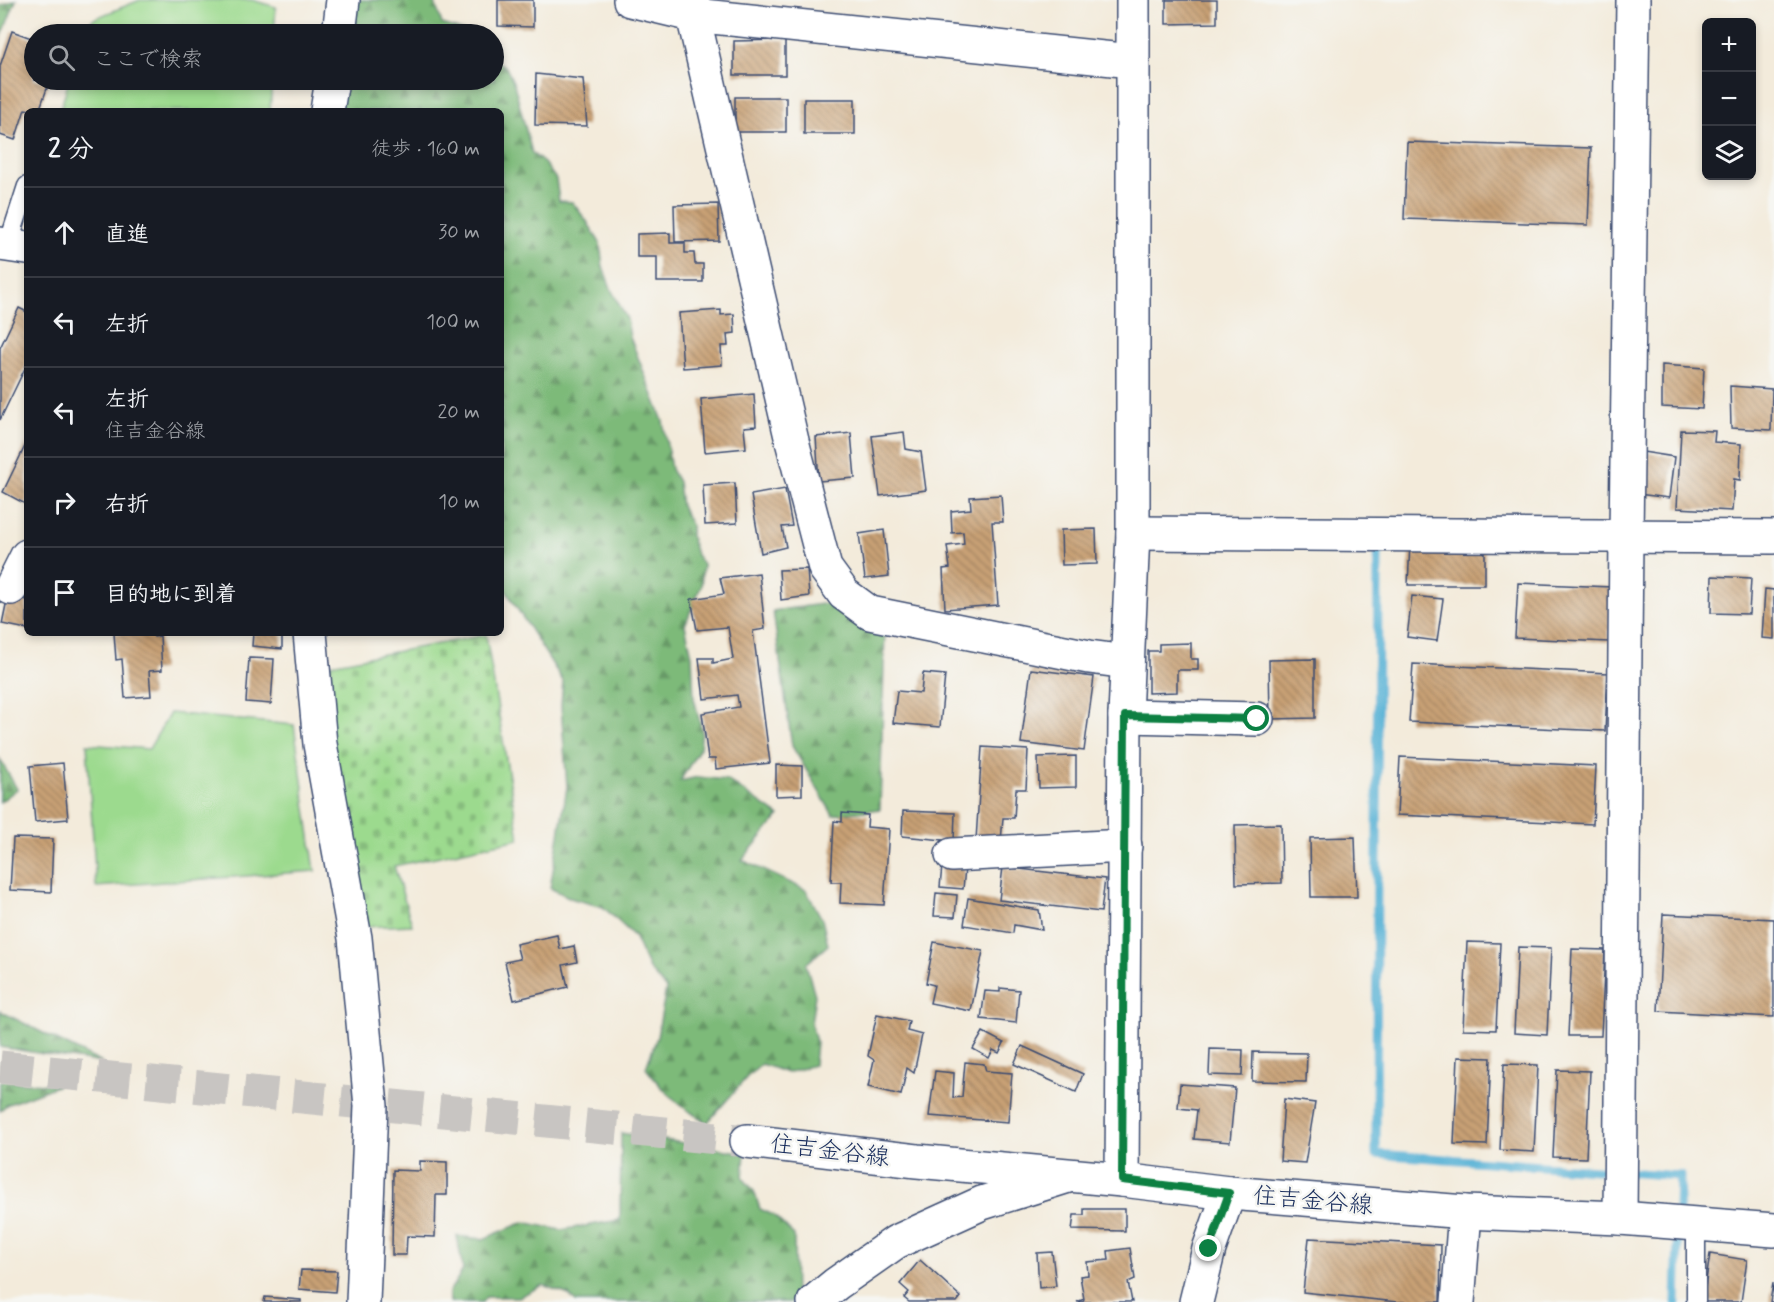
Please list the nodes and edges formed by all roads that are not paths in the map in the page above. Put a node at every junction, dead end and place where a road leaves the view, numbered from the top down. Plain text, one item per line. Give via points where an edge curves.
1 (343, 0) edge
2 (630, 0) edge
3 (1132, 0) edge
4 (1633, 0) edge
5 (693, 15) junction
6 (340, 24) edge
7 (1132, 61) junction
8 (330, 90) edge
9 (327, 108) edge
10 (24, 197) edge
11 (9, 250) edge
12 (1133, 533) junction
13 (1626, 535) junction
14 (1774, 537) edge
15 (24, 562) edge
16 (13, 587) edge
17 (310, 636) edge
18 (1127, 662) junction
19 (1125, 716) junction
20 (1257, 719) dead end
21 (1125, 846) junction
22 (952, 855) dead end
23 (747, 1140) tunnel mouth
24 (1068, 1176) junction
25 (1122, 1180) junction
26 (1229, 1193) junction
27 (1620, 1205) junction
28 (1465, 1212) junction
29 (1696, 1225) junction
30 (1774, 1230) edge
31 (363, 1302) edge
32 (814, 1302) edge
33 (1196, 1302) edge
34 (1458, 1302) edge
35 (1696, 1302) edge

1 - 6 street
2 - 5 street
3 - 7 street
4 - 13 street
5 - 7 street
5 - 18 street via 825,568 844,594 870,613
7 - 12 street
8 - 9 street
10 - 11 lane
12 - 13 street
12 - 18 street
13 - 14 street
13 - 27 street
15 - 16 street
17 - 31 street via 320,744 355,938 371,1106
18 - 19 street
19 - 20 street
19 - 21 street
21 - 22 street
21 - 25 street
23 - 24 street, 住吉金谷線
24 - 25 street, 住吉金谷線
24 - 32 street via 982,1203 896,1242
25 - 26 street, 住吉金谷線
26 - 28 street, 住吉金谷線
26 - 33 street
27 - 28 street, 住吉金谷線
27 - 29 street, 住吉金谷線 via 1662,1222
28 - 34 street
29 - 30 street, 住吉金谷線
29 - 35 lane

